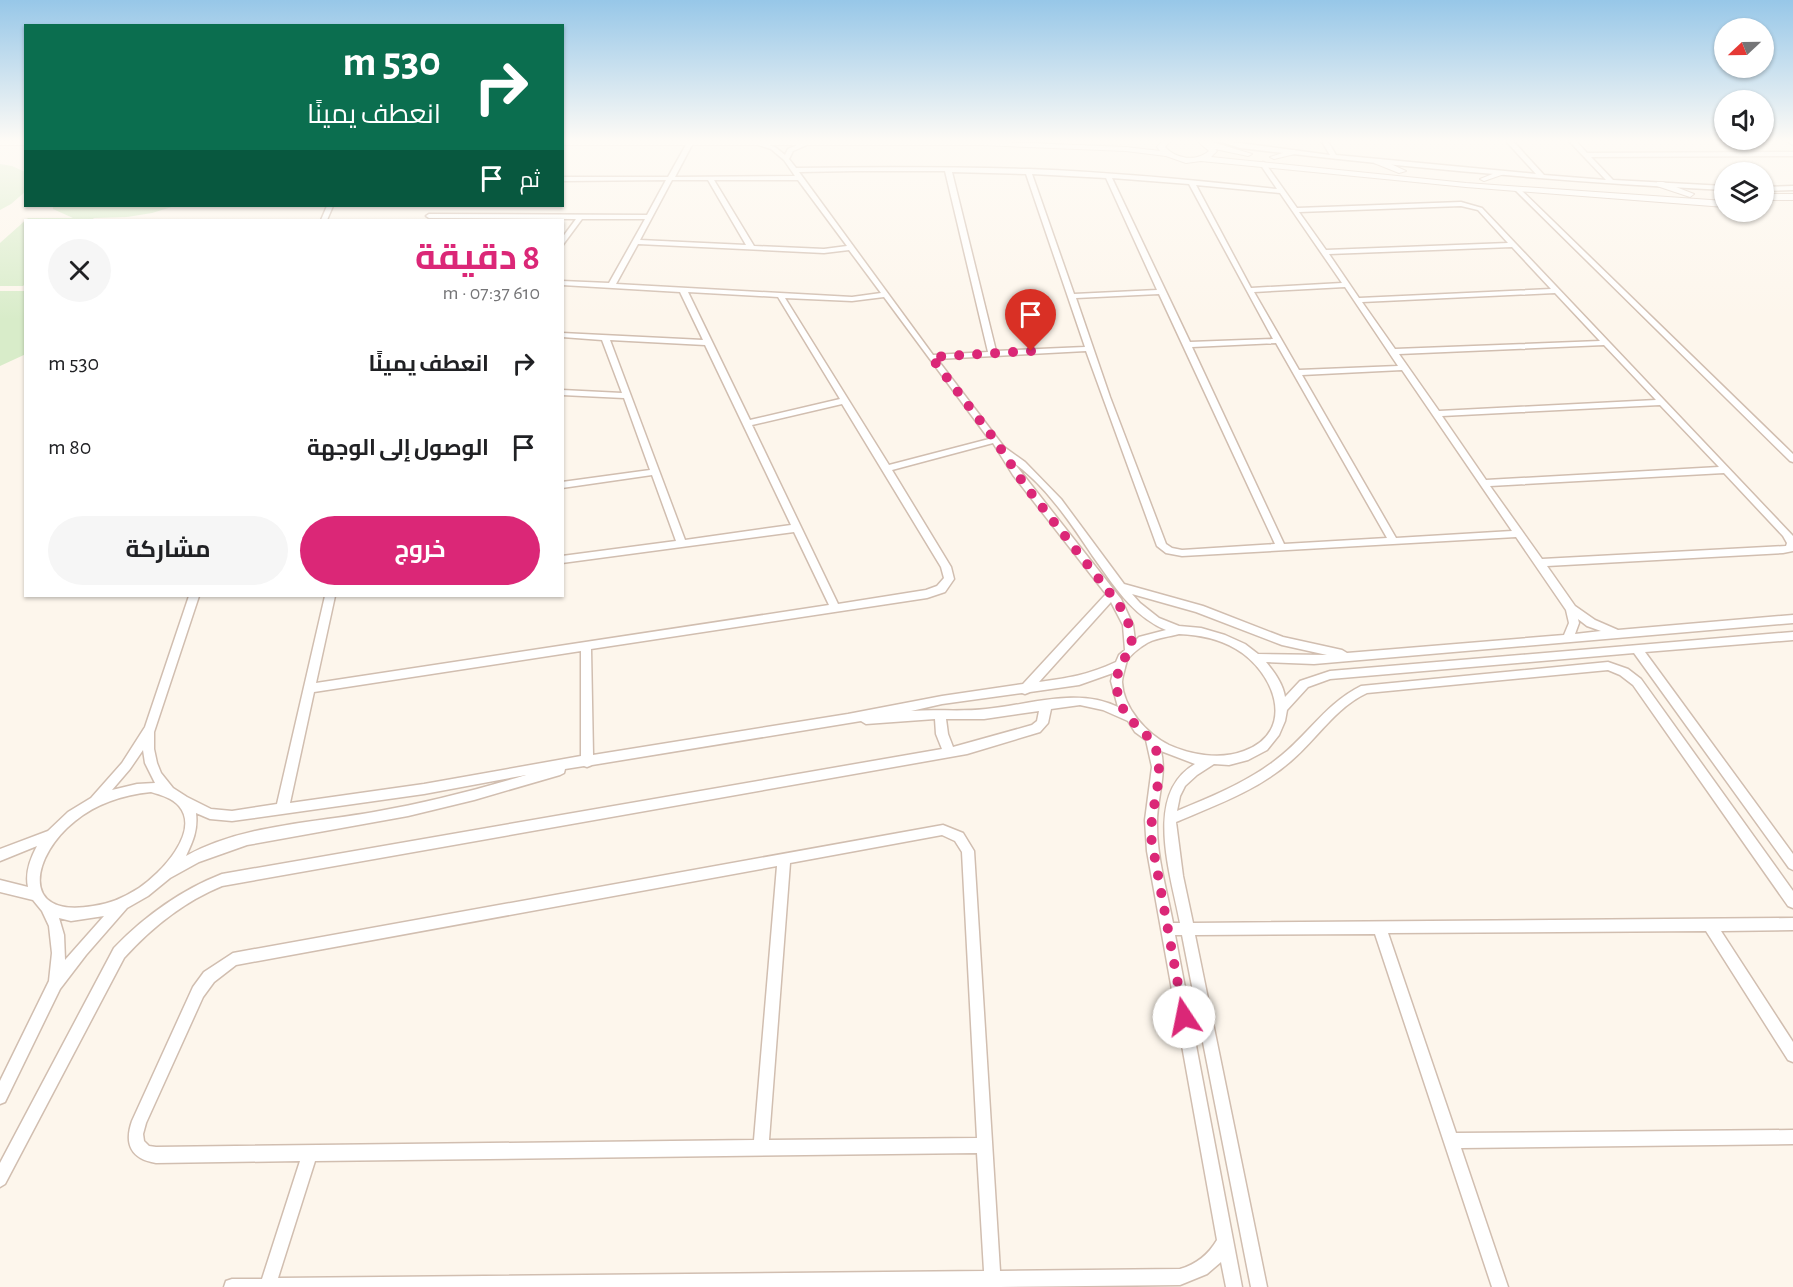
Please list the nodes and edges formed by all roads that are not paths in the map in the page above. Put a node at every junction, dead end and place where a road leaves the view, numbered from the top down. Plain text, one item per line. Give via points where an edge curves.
1 (658, 200) edge
2 (723, 200) edge
3 (816, 200) edge
4 (955, 200) edge
5 (1038, 200) edge
6 (1119, 200) edge
7 (1198, 200) edge
8 (1288, 200) edge
9 (1528, 200) edge
10 (1670, 200) edge
11 (1714, 203) edge
12 (1774, 206) edge
13 (1793, 206) edge
14 (1295, 210) junction
15 (580, 217) junction
16 (649, 217) junction
17 (427, 218) edge
18 (509, 218) edge
19 (564, 241) edge
20 (635, 242) junction
21 (1514, 245) junction
22 (751, 248) junction
23 (852, 248) junction
24 (1324, 252) junction
25 (564, 284) edge
26 (1347, 285) junction
27 (611, 286) junction
28 (682, 290) junction
29 (1249, 290) junction
30 (1557, 291) junction
31 (1162, 292) junction
32 (780, 295) junction
33 (886, 296) junction
34 (1071, 296) junction
35 (1357, 300) junction
36 (564, 335) edge
37 (605, 337) junction
38 (1278, 341) junction
39 (707, 343) junction
40 (1607, 343) junction
41 (1186, 345) junction
42 (1089, 349) junction
43 (1392, 352) junction
44 (992, 353) junction
45 (931, 357) junction
46 (1402, 368) junction
47 (1333, 371) junction
48 (1297, 373) junction
49 (1339, 382) dead end
50 (564, 392) edge
51 (626, 396) junction
52 (844, 401) junction
53 (1663, 402) junction
54 (1436, 414) junction
55 (746, 424) junction
56 (998, 444) junction
57 (1793, 459) edge
58 (886, 469) junction
59 (1726, 470) junction
60 (655, 472) junction
61 (1484, 483) junction
62 (564, 485) edge
63 (796, 528) junction
64 (1519, 534) junction
65 (1394, 542) junction
66 (682, 544) junction
67 (1281, 547) junction
68 (564, 560) edge
69 (1539, 563) junction
70 (1121, 587) junction
71 (1111, 595) junction
72 (194, 597) edge
73 (330, 597) edge
74 (835, 608) junction
75 (1571, 609) junction
76 (1793, 619) edge
77 (1179, 630) junction
78 (1615, 633) junction
79 (1793, 636) edge
80 (1568, 637) junction
81 (586, 646) junction
82 (1637, 649) junction
83 (1130, 650) junction
84 (1354, 656) junction
85 (1257, 658) junction
86 (1120, 665) junction
87 (310, 687) junction
88 (1025, 690) junction
89 (1046, 705) junction
90 (1283, 707) junction
91 (940, 714) junction
92 (1128, 717) junction
93 (848, 718) junction
94 (150, 729) junction
95 (1151, 741) junction
96 (948, 752) junction
97 (1209, 761) junction
98 (587, 762) junction
99 (167, 790) junction
100 (185, 802) junction
101 (91, 803) junction
102 (282, 810) junction
103 (1170, 819) junction
104 (52, 835) junction
105 (0, 855) edge
106 (784, 858) junction
107 (1793, 864) edge
108 (160, 879) junction
109 (0, 886) edge
110 (35, 895) junction
111 (1793, 902) edge
112 (125, 903) junction
113 (48, 909) junction
114 (1793, 924) edge
115 (1710, 925) junction
116 (1380, 928) junction
117 (1168, 929) junction
118 (1187, 930) junction
119 (55, 984) junction
120 (1793, 1055) edge
121 (0, 1097) edge
122 (1793, 1137) edge
123 (1451, 1142) junction
124 (985, 1145) junction
125 (761, 1148) junction
126 (310, 1153) junction
127 (0, 1179) edge
128 (1226, 1241) junction
129 (992, 1278) junction
130 (1171, 1282) edge
131 (232, 1287) edge
132 (267, 1287) edge
133 (1234, 1287) edge
134 (1259, 1287) edge
135 (1500, 1287) edge

1 - 16 street
2 - 22 street
3 - 23 street
4 - 44 street
5 - 34 street
6 - 31 street
7 - 29 street
8 - 14 street
9 - 57 street
10 - 11 street
12 - 13 street
14 - 21 street via 1470,205 1479,209
14 - 24 street
15 - 16 street
15 - 18 street
15 - 19 street
16 - 20 street
17 - 18 street
20 - 22 street
20 - 27 street
21 - 24 street
21 - 30 street
22 - 23 street
23 - 33 street
24 - 26 street
25 - 27 street
26 - 29 street
26 - 35 street
27 - 28 street
28 - 32 street
28 - 39 street
29 - 38 street
30 - 35 street
30 - 40 street
31 - 34 street
31 - 41 street
32 - 33 street via 852,299
32 - 52 street
33 - 45 street
34 - 42 street
35 - 43 street
36 - 37 street
37 - 39 street
37 - 51 street
38 - 41 street
38 - 48 street
39 - 55 street
40 - 43 street
40 - 53 street
41 - 67 street
42 - 44 street
42 - 67 street via 1162,546 1178,553
43 - 46 street
44 - 45 street
45 - 56 street
46 - 47 street
46 - 54 street
47 - 48 street
47 - 49 street
48 - 65 street
50 - 51 street
51 - 60 street
52 - 55 street
52 - 58 street
53 - 54 street
53 - 59 street
54 - 61 street
55 - 63 street
56 - 58 street
56 - 70 street via 1048,489
56 - 71 street via 1020,479
58 - 74 street via 946,567 948,579 945,586 932,593
59 - 61 street
59 - 69 street via 1789,537 1790,548
60 - 62 street
60 - 66 street
61 - 64 street
63 - 66 street
63 - 74 street
64 - 65 street
64 - 69 street
65 - 67 street
66 - 68 street
69 - 75 street
70 - 77 street via 1145,614
70 - 84 street via 1199,609 1282,641
71 - 83 street via 1128,625
71 - 88 street
72 - 94 street
73 - 87 street
74 - 81 street
75 - 78 street
75 - 80 street via 1574,623
76 - 78 street
77 - 83 street via 1151,636
77 - 85 street via 1228,640
78 - 80 street
79 - 82 street
80 - 84 street
81 - 87 street
81 - 98 street
82 - 90 street via 1330,675 1304,684
82 - 107 street
83 - 86 street
84 - 85 street via 1295,661
85 - 90 street via 1276,681
86 - 88 street via 1079,681
86 - 92 street via 1117,690
87 - 102 street
88 - 93 street
89 - 91 street via 984,714
89 - 92 street via 1092,703
89 - 96 street via 1042,723 1036,729
90 - 97 street via 1274,736 1263,747 1248,756
91 - 93 street
91 - 96 street
92 - 95 street
93 - 98 street
94 - 99 street via 148,750 152,769
94 - 101 street via 126,766
95 - 97 street via 1189,758
95 - 117 street via 1159,769 1151,810 1151,837
96 - 127 street via 204,886 119,953
97 - 103 street via 1181,781 1172,801
98 - 102 street
98 - 108 street via 422,808 241,841 200,856
99 - 100 street
99 - 101 street via 132,788
100 - 102 street via 221,816
100 - 108 street via 191,814 186,846
101 - 104 street
103 - 111 street via 1262,776 1297,749 1350,696 1365,689 1608,666 1637,682
103 - 118 street
104 - 105 street
104 - 110 street via 34,867
106 - 124 street via 937,830 954,833 963,841 969,856
106 - 125 street
106 - 126 street via 242,956 224,964 198,992 139,1121 136,1145 147,1155
108 - 112 street
109 - 110 street
110 - 113 street
112 - 113 street via 82,915
112 - 119 street
113 - 119 street via 55,921 60,950
114 - 115 street
115 - 116 street
115 - 120 street
116 - 118 street
116 - 123 street
117 - 118 street
117 - 128 street
118 - 134 street
119 - 121 street
122 - 123 street
123 - 135 street
124 - 125 street
124 - 129 street
125 - 126 street
126 - 132 street
128 - 130 street via 1203,1269
128 - 133 street
129 - 130 street
129 - 132 street
131 - 132 street

